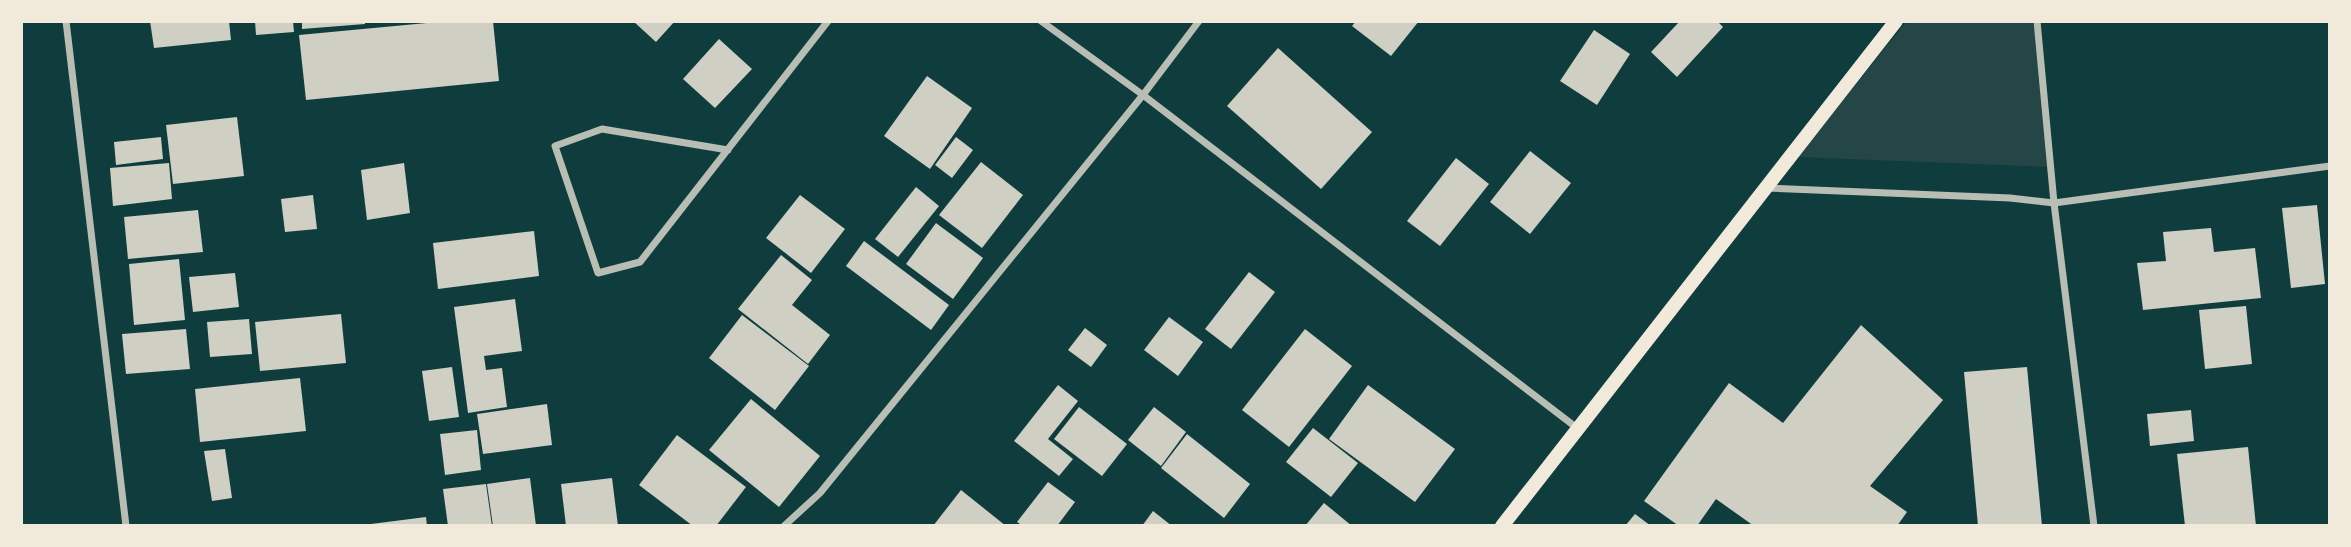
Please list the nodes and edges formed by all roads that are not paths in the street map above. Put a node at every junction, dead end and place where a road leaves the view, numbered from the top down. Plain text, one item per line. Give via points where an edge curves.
1 (66, 21) edge
2 (828, 21) edge
3 (1041, 21) edge
4 (1199, 21) edge
5 (1895, 21) edge
6 (2037, 21) edge
7 (1143, 95) junction
8 (728, 150) junction
9 (2330, 166) edge
10 (1766, 188) junction
11 (2054, 203) junction
12 (1578, 429) junction
13 (126, 526) edge
14 (784, 526) edge
15 (1502, 526) edge
16 (2094, 526) edge

1 - 13 street
2 - 8 street
3 - 7 street
4 - 7 street
5 - 10 main road
6 - 11 street
7 - 12 street
7 - 14 street via 820,493
8 - 8 street via 602,129 555,146 598,273 640,262
9 - 11 street
10 - 11 street
10 - 12 main road
11 - 16 street
12 - 15 main road

